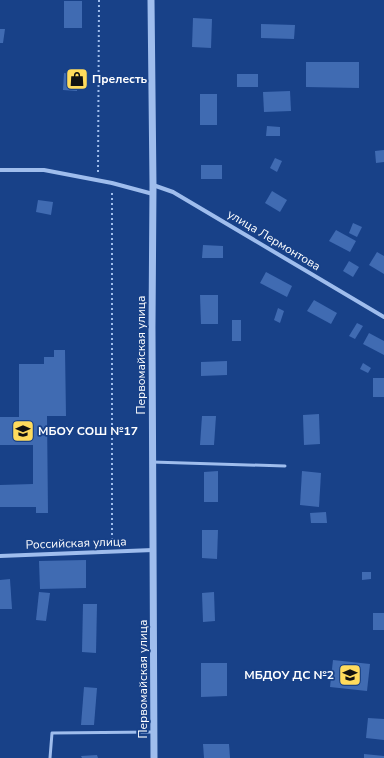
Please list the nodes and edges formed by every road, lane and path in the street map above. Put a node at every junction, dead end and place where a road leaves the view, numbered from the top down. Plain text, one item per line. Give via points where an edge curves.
1 (99, 0) edge
2 (151, 0) edge
3 (0, 170) edge
4 (98, 180) junction
5 (112, 183) junction
6 (153, 184) junction
7 (153, 194) junction
8 (384, 316) edge
9 (152, 462) junction
10 (285, 466) dead end
11 (153, 550) junction
12 (112, 553) junction
13 (0, 556) edge
14 (154, 732) junction
15 (50, 758) edge
16 (154, 758) edge

1 - 4 path
2 - 6 street, Первомайская улица
3 - 4 street via 44,170
4 - 5 street
5 - 7 street
5 - 12 path
6 - 7 street, Первомайская улица
6 - 8 street, улица Лермонтова via 173,192
7 - 9 street, Первомайская улица
9 - 10 lane
9 - 11 street, Первомайская улица
11 - 12 street, Российская улица
11 - 14 street, Первомайская улица
12 - 13 street, Российская улица
14 - 15 lane via 52,734
14 - 16 street, Первомайская улица

